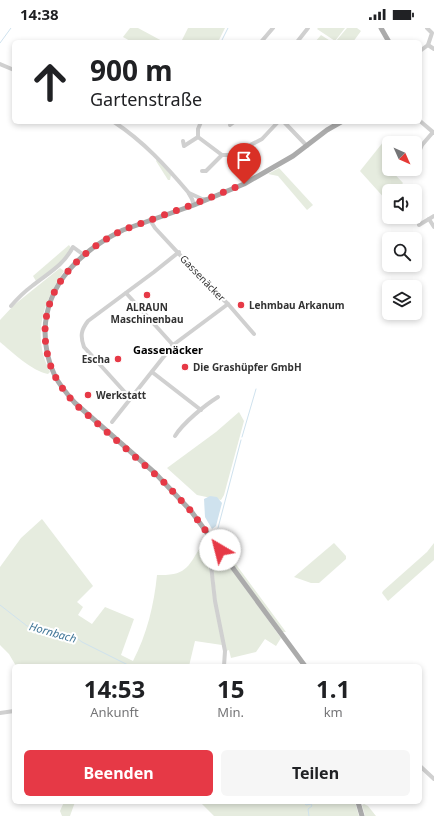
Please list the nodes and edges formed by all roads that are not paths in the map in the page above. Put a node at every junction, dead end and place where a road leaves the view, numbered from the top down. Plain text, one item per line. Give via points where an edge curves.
1 (273, 28) edge
2 (308, 28) edge
3 (381, 28) edge
4 (427, 28) edge
5 (263, 40) edge
6 (299, 40) edge
7 (387, 40) edge
8 (428, 45) junction
9 (434, 49) edge
10 (422, 50) edge
11 (0, 64) edge
12 (12, 69) edge
13 (422, 122) edge
14 (117, 124) edge
15 (201, 124) edge
16 (276, 124) edge
17 (286, 124) edge
18 (337, 124) edge
19 (434, 133) edge
20 (198, 137) junction
21 (182, 141) dead end
22 (422, 145) edge
23 (307, 146) junction
24 (222, 155) junction
25 (202, 171) dead end
26 (188, 192) junction
27 (209, 199) junction
28 (194, 204) junction
29 (434, 216) edge
30 (429, 219) junction
31 (150, 220) junction
32 (419, 225) dead end
33 (434, 227) edge
34 (179, 252) junction
35 (84, 255) junction
36 (126, 293) junction
37 (228, 304) junction
38 (11, 306) dead end
39 (254, 334) dead end
40 (173, 345) junction
41 (152, 372) junction
42 (218, 397) dead end
43 (130, 399) junction
44 (201, 410) junction
45 (112, 422) dead end
46 (175, 436) dead end
47 (212, 539) junction
48 (224, 664) edge
49 (304, 664) edge
50 (12, 711) edge
51 (0, 713) edge
52 (422, 768) edge
53 (434, 779) edge
54 (359, 804) edge
55 (362, 816) edge

1 - 5 street
2 - 6 street
3 - 7 main road
4 - 8 street via 432,33
8 - 9 street
8 - 10 street
11 - 12 street
13 - 19 street
14 - 26 street via 152,151
15 - 20 street
16 - 24 street via 262,139 231,155
17 - 23 street
18 - 23 main road
19 - 22 street
20 - 21 street via 184,146
20 - 24 street
23 - 27 main road via 250,180
24 - 25 street via 206,171
26 - 27 street
26 - 28 street
27 - 28 main road
28 - 31 main road
29 - 30 street
30 - 32 street
30 - 33 street
31 - 34 street, Gassenäcker
31 - 35 main road via 112,235
34 - 36 street, Gassenäcker
34 - 37 street, Gassenäcker
35 - 38 street via 73,247 61,264
35 - 47 main road via 69,269 55,290 46,317 46,346 54,374 74,403 162,480 191,511
36 - 40 street
36 - 43 street, Gassenäcker via 88,321 81,333 81,340 84,347
37 - 39 street, Gassenäcker
37 - 40 street, Gassenäcker
40 - 41 street, Gassenäcker
41 - 43 street, Gassenäcker
41 - 44 street
42 - 44 street
43 - 45 street, Gassenäcker
44 - 46 street via 181,427
47 - 48 street via 209,547 218,624 225,651
47 - 49 main road
50 - 51 street
52 - 53 street
54 - 55 main road

